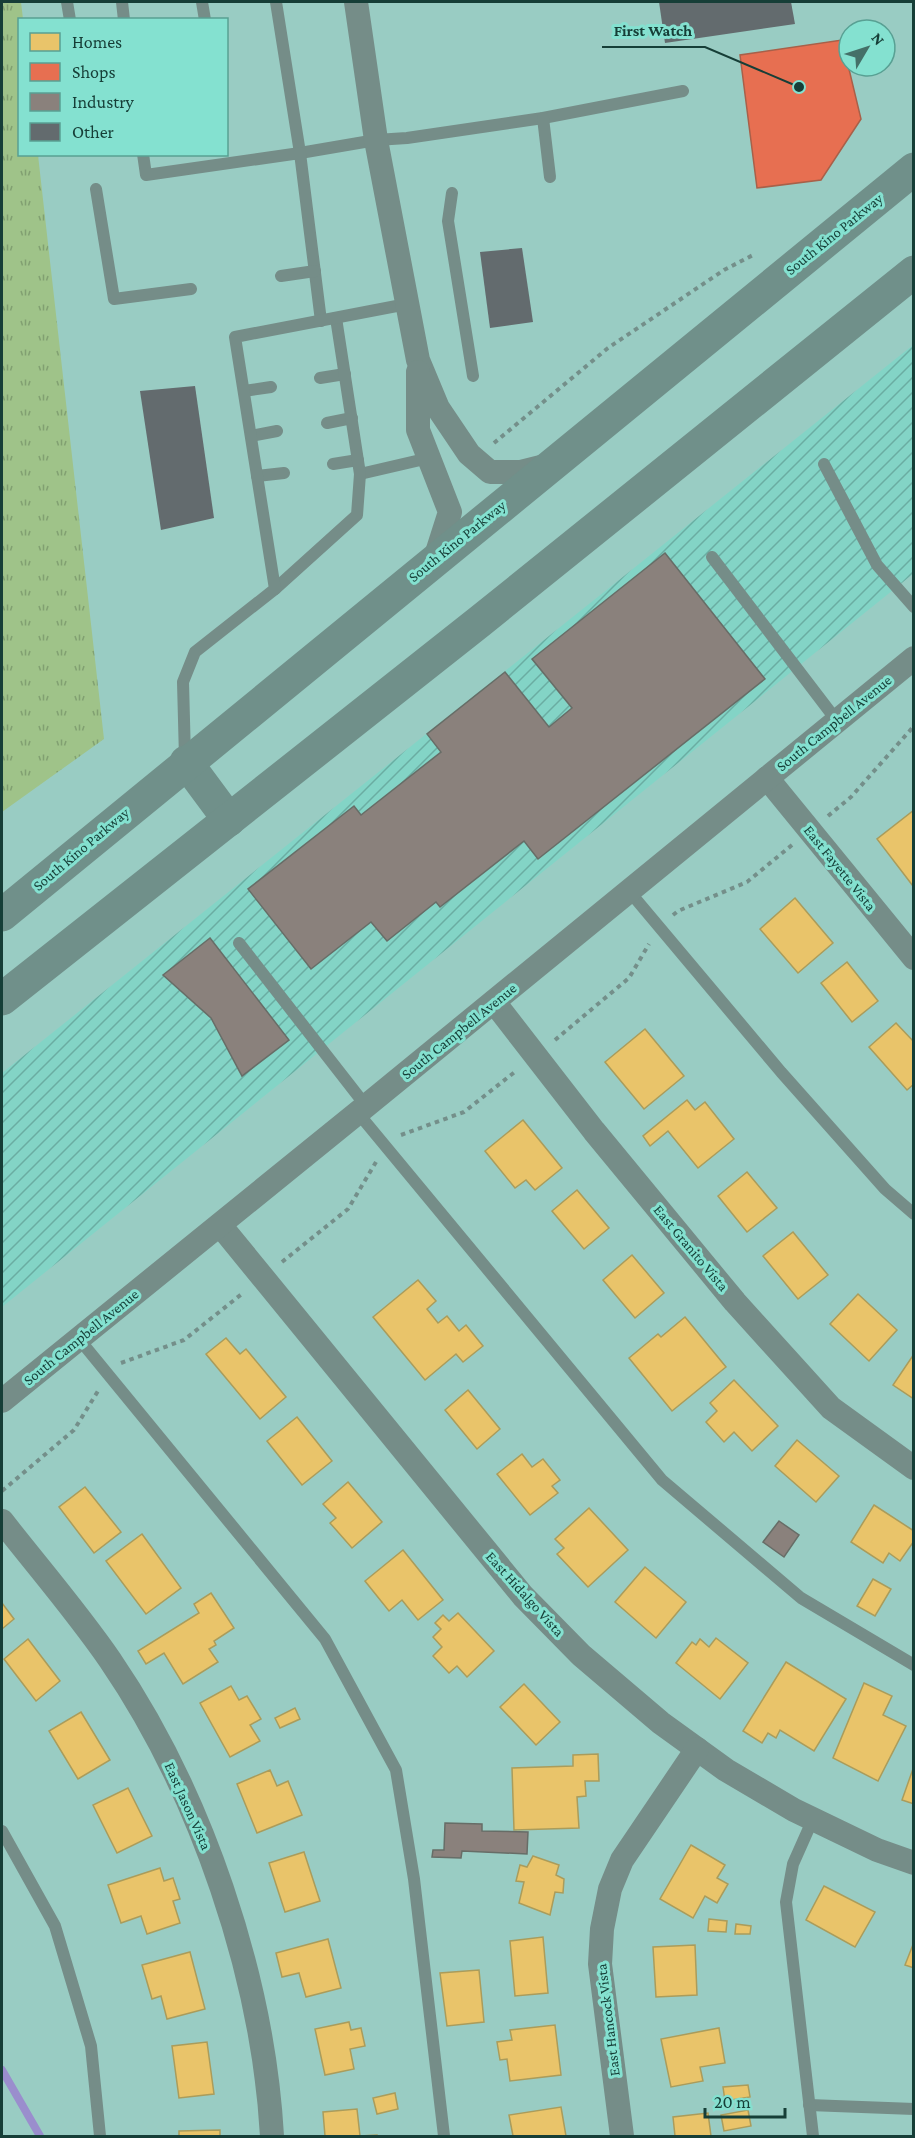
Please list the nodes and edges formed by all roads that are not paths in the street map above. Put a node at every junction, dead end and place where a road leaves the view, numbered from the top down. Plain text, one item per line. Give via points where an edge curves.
1 (67, 2) edge
2 (122, 2) edge
3 (202, 2) edge
4 (276, 2) edge
5 (356, 2) edge
6 (70, 18) edge
7 (124, 18) edge
8 (205, 18) edge
9 (683, 91) dead end
10 (543, 118) junction
11 (376, 140) junction
12 (300, 153) junction
13 (143, 156) edge
14 (223, 159) edge
15 (914, 169) edge
16 (550, 177) dead end
17 (96, 189) dead end
18 (452, 193) dead end
19 (315, 271) junction
20 (914, 272) edge
21 (281, 276) dead end
22 (191, 289) dead end
23 (407, 304) junction
24 (336, 318) junction
25 (321, 321) junction
26 (418, 360) junction
27 (345, 374) junction
28 (473, 376) dead end
29 (320, 378) dead end
30 (270, 387) dead end
31 (244, 391) junction
32 (352, 418) junction
33 (327, 423) dead end
34 (278, 431) dead end
35 (251, 436) junction
36 (429, 458) junction
37 (358, 460) junction
38 (333, 464) dead end
39 (552, 464) junction
40 (824, 464) dead end
41 (284, 473) dead end
42 (360, 474) junction
43 (257, 476) junction
44 (711, 557) dead end
45 (435, 559) junction
46 (275, 589) junction
47 (914, 608) edge
48 (910, 667) edge
49 (837, 721) junction
50 (186, 762) junction
51 (767, 778) junction
52 (229, 819) junction
53 (629, 891) junction
54 (2, 915) edge
55 (239, 943) dead end
56 (914, 958) edge
57 (2, 999) edge
58 (494, 1002) junction
59 (362, 1110) junction
60 (914, 1214) edge
61 (220, 1226) junction
62 (79, 1339) junction
63 (2, 1401) edge
64 (914, 1468) edge
65 (2, 1521) edge
66 (914, 1665) edge
67 (697, 1749) junction
68 (813, 1819) junction
69 (2, 1831) edge
70 (914, 1863) edge
71 (809, 2105) junction
72 (914, 2109) edge
73 (100, 2136) edge
74 (272, 2136) edge
75 (444, 2136) edge
76 (622, 2136) edge
77 (813, 2136) edge

1 - 6 lane
2 - 7 lane
3 - 8 lane
4 - 12 lane
5 - 11 street
9 - 10 lane
10 - 11 lane
10 - 16 lane
11 - 12 lane
11 - 23 street
12 - 14 lane
12 - 19 lane
13 - 14 lane via 146,176
15 - 39 main road, South Kino Parkway
17 - 22 lane via 114,299
18 - 28 lane via 448,221
19 - 21 lane
19 - 25 lane
20 - 52 main road
23 - 24 lane
23 - 26 street
24 - 25 lane
24 - 27 lane
25 - 31 lane via 235,337
26 - 36 street via 418,430
26 - 39 street via 438,408 469,454 490,472 520,472
27 - 29 lane
27 - 32 lane
30 - 31 lane
31 - 35 lane
32 - 33 lane
32 - 37 lane
34 - 35 lane
35 - 43 lane
36 - 42 lane
36 - 45 street via 450,512
37 - 38 lane
37 - 42 lane
39 - 45 main road, South Kino Parkway
40 - 47 lane via 877,565
41 - 43 lane
42 - 46 lane via 357,515
43 - 46 lane
44 - 49 lane
45 - 50 main road, South Kino Parkway
46 - 50 lane via 195,652 183,682
48 - 49 street, South Campbell Avenue
49 - 51 street, South Campbell Avenue
50 - 52 main road
50 - 54 main road, South Kino Parkway
51 - 53 street, South Campbell Avenue
51 - 56 street, East Fayette Vista
52 - 57 main road
53 - 58 street, South Campbell Avenue
53 - 60 lane via 781,1072 885,1189
55 - 59 lane
58 - 59 street, South Campbell Avenue
58 - 64 street, East Granito Vista via 735,1302 831,1408
59 - 61 street, South Campbell Avenue
59 - 66 lane via 386,1146 662,1480 801,1598
61 - 62 street, South Campbell Avenue
61 - 67 street, East Hidalgo Vista via 523,1596 581,1655
62 - 63 street, South Campbell Avenue
62 - 75 lane via 325,1639 396,1770 414,1879
65 - 74 street, East Jason Vista via 111,1661 163,1752 203,1837 240,1947 265,2072
67 - 68 street, East Hidalgo Vista
67 - 76 street, East Hancock Vista via 622,1860 610,1889 602,1929 600,1964
68 - 70 street, East Hidalgo Vista
68 - 71 lane via 793,1864 786,1902
69 - 73 lane via 55,1926 91,2046
71 - 72 lane
71 - 77 lane

